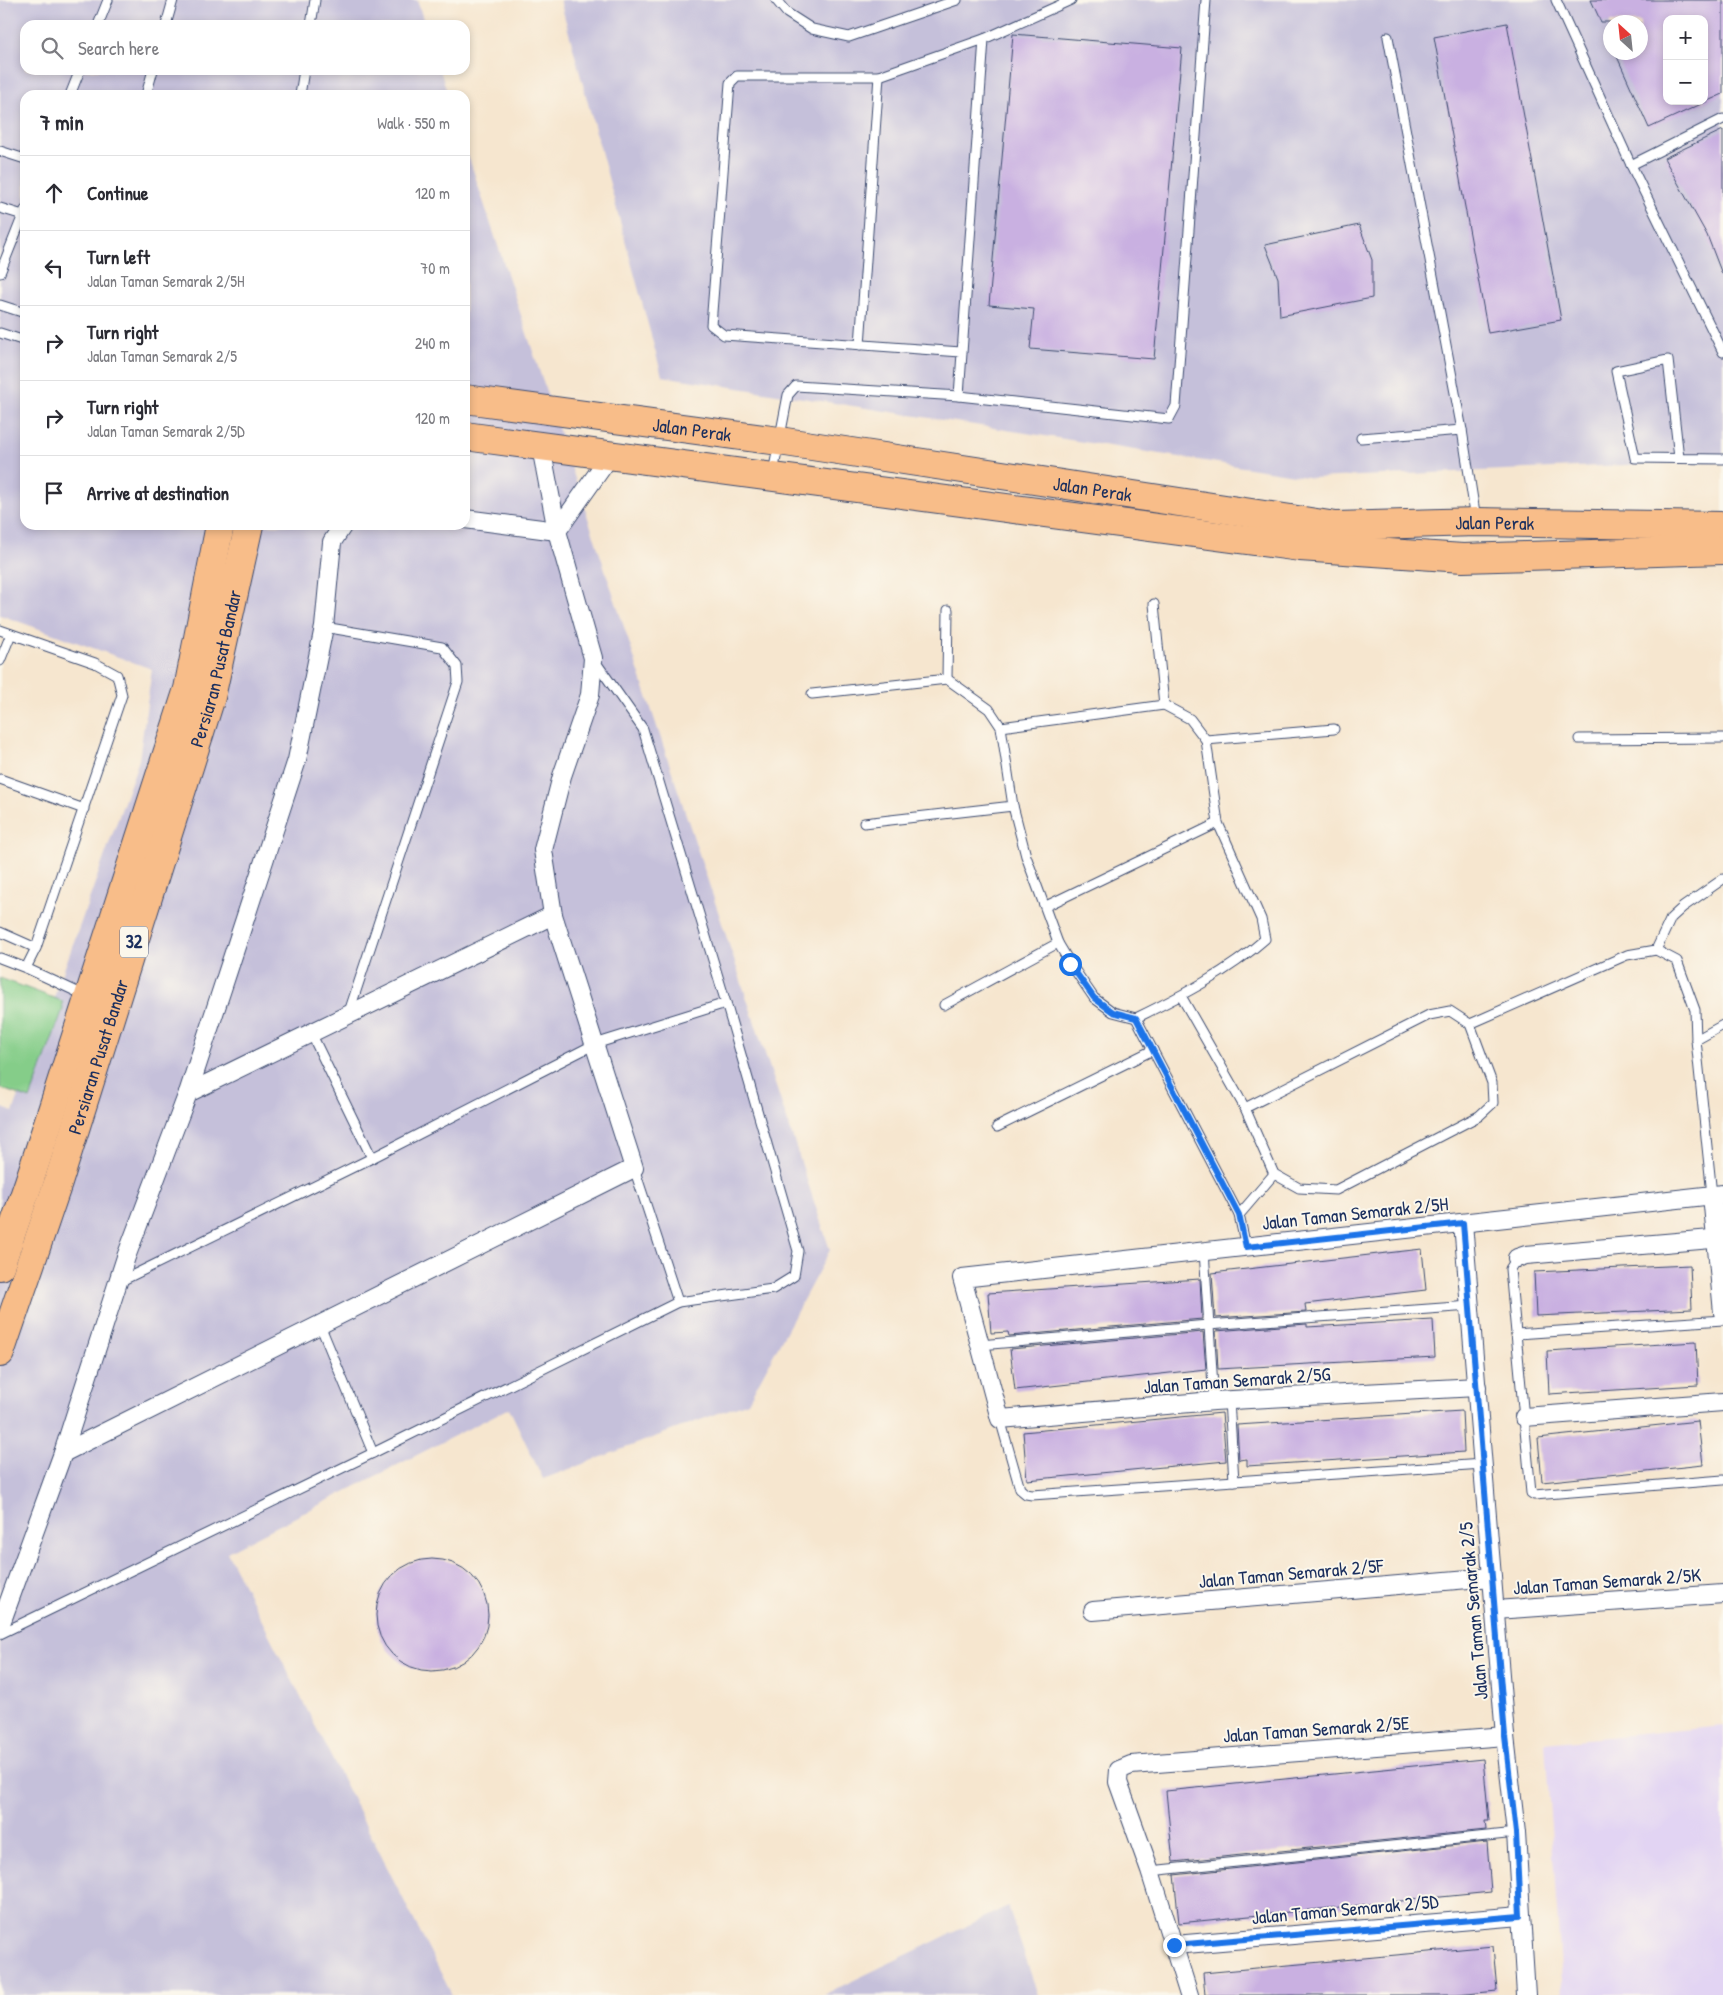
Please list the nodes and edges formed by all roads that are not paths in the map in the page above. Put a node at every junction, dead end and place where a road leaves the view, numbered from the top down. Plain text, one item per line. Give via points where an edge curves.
1 (108, 0) edge
2 (173, 0) edge
3 (315, 0) edge
4 (776, 0) edge
5 (957, 0) edge
6 (1071, 0) edge
7 (1206, 0) edge
8 (1556, 0) edge
9 (100, 20) edge
10 (167, 20) edge
11 (312, 20) edge
12 (1388, 37) dead end
13 (984, 39) junction
14 (78, 75) edge
15 (152, 75) edge
16 (303, 75) edge
17 (879, 76) junction
18 (72, 90) edge
19 (147, 90) edge
20 (301, 90) edge
21 (1723, 119) edge
22 (0, 151) edge
23 (20, 157) edge
24 (1631, 165) junction
25 (0, 208) edge
26 (20, 211) edge
27 (20, 222) edge
28 (0, 273) edge
29 (0, 306) edge
30 (20, 312) edge
31 (0, 333) edge
32 (20, 339) edge
33 (860, 345) junction
34 (962, 352) junction
35 (1723, 352) edge
36 (958, 396) junction
37 (470, 400) edge
38 (593, 416) junction
39 (1462, 430) junction
40 (470, 437) edge
41 (1361, 438) dead end
42 (779, 441) junction
43 (541, 446) junction
44 (622, 458) junction
45 (1680, 458) junction
46 (1723, 459) edge
47 (772, 478) junction
48 (470, 520) edge
49 (1477, 522) junction
50 (1723, 526) edge
51 (219, 530) edge
52 (248, 530) edge
53 (340, 530) edge
54 (557, 531) junction
55 (1723, 550) edge
56 (1154, 604) dead end
57 (948, 610) dead end
58 (324, 627) junction
59 (0, 630) edge
60 (11, 634) junction
61 (593, 658) junction
62 (0, 661) edge
63 (947, 679) junction
64 (812, 694) dead end
65 (1164, 705) junction
66 (1001, 726) junction
67 (1334, 729) dead end
68 (1579, 738) dead end
69 (1723, 738) edge
70 (1206, 740) junction
71 (0, 780) edge
72 (1013, 806) junction
73 (84, 809) junction
74 (864, 823) dead end
75 (1218, 823) junction
76 (1723, 879) edge
77 (1046, 906) junction
78 (553, 915) junction
79 (0, 932) edge
80 (1058, 943) junction
81 (36, 948) junction
82 (1656, 950) junction
83 (0, 958) edge
84 (26, 968) junction
85 (1182, 996) junction
86 (88, 997) junction
87 (726, 1003) junction
88 (944, 1005) dead end
89 (348, 1015) junction
90 (1136, 1018) junction
91 (1470, 1024) junction
92 (1723, 1025) edge
93 (312, 1032) junction
94 (1696, 1040) junction
95 (595, 1044) junction
96 (1154, 1050) junction
97 (188, 1093) junction
98 (1245, 1108) junction
99 (997, 1127) dead end
100 (372, 1158) junction
101 (634, 1168) junction
102 (1274, 1174) junction
103 (1717, 1195) edge
104 (1239, 1215) junction
105 (1463, 1223) junction
106 (1720, 1238) edge
107 (1246, 1247) junction
108 (1204, 1252) junction
109 (1517, 1258) joint
110 (0, 1266) edge
111 (118, 1282) junction
112 (678, 1302) junction
113 (1470, 1306) junction
114 (1723, 1312) edge
115 (1723, 1320) edge
116 (320, 1325) junction
117 (1208, 1325) junction
118 (1516, 1334) junction
119 (980, 1345) junction
120 (0, 1353) edge
121 (1476, 1387) junction
122 (1221, 1400) junction
123 (1723, 1402) edge
124 (1524, 1417) junction
125 (1000, 1419) junction
126 (63, 1453) junction
127 (373, 1453) junction
128 (1483, 1464) junction
129 (1723, 1480) edge
130 (1234, 1481) junction
131 (1492, 1577) junction
132 (1723, 1594) edge
133 (1495, 1610) junction
134 (1093, 1611) dead end
135 (0, 1626) edge
136 (0, 1634) edge
137 (1505, 1736) junction
138 (1516, 1833) junction
139 (1150, 1871) junction
140 (1520, 1916) junction
141 (1174, 1945) junction
142 (1189, 1995) edge
143 (1526, 1995) edge

1 - 9 lane
2 - 10 lane
3 - 11 lane
4 - 5 lane via 787,13 812,29 849,37
6 - 13 lane
7 - 36 lane via 1176,406 1169,419
8 - 24 lane
12 - 39 lane
13 - 17 lane
13 - 34 lane
14 - 18 lane
15 - 19 lane
16 - 20 lane
17 - 33 lane
17 - 33 lane via 737,76 730,82 711,325 724,335
21 - 24 lane
22 - 23 lane
24 - 35 lane
25 - 26 lane
27 - 28 lane
29 - 30 lane
31 - 32 lane
33 - 34 lane
34 - 36 lane
36 - 42 lane via 796,386 788,395
37 - 38 main road, Jalan Perak
38 - 42 main road, Jalan Perak
38 - 44 main road via 595,430
39 - 41 lane
39 - 49 lane
40 - 43 main road, Jalan Perak
42 - 47 lane
42 - 49 main road, Jalan Perak via 1336,526
43 - 44 main road, Jalan Perak
43 - 54 street
44 - 47 main road, Jalan Perak
44 - 54 street
45 - 45 lane via 1668,360 1616,370 1635,458
45 - 46 lane
47 - 55 main road, Jalan Perak via 1310,548 1464,558
48 - 54 street
49 - 50 main road, Jalan Perak
51 - 86 main road, Persiaran Pusat Bandar / 32 via 188,689
52 - 120 main road, Persiaran Pusat Bandar / 32 via 211,697 58,1183
53 - 58 street via 332,542
54 - 61 street
56 - 65 lane
57 - 63 lane
58 - 89 lane via 442,647 457,666 458,682
58 - 97 street via 297,760
59 - 60 lane
60 - 62 lane
60 - 73 lane via 95,663 117,675 122,694
61 - 78 street via 590,695 562,776 543,850
61 - 87 lane via 643,730
63 - 64 lane
63 - 66 lane via 989,709
65 - 66 lane
65 - 70 lane via 1190,719
66 - 72 lane
67 - 70 lane
68 - 69 lane
70 - 75 lane
71 - 73 lane
72 - 74 lane
72 - 77 lane via 1026,856
73 - 81 lane
75 - 77 lane
75 - 85 lane via 1261,919 1265,939 1252,951
76 - 82 lane via 1671,918
77 - 80 lane
78 - 89 street
78 - 95 street
79 - 81 lane
80 - 88 lane
80 - 90 lane via 1094,998 1113,1012
81 - 84 lane
82 - 91 lane via 1627,955
82 - 94 lane via 1677,961 1695,1010
83 - 84 lane
84 - 86 lane
85 - 90 lane
85 - 98 lane
86 - 110 main road, Persiaran Pusat Bandar / 32
87 - 95 lane
87 - 112 lane via 798,1251 794,1276 773,1289
89 - 93 street
90 - 96 lane
91 - 98 lane via 1450,1011 1429,1015
91 - 102 lane via 1492,1083 1492,1102 1479,1116 1336,1190 1299,1188
92 - 94 lane
93 - 97 street
93 - 100 lane
94 - 103 lane
95 - 100 lane
95 - 101 street
96 - 99 lane
96 - 104 lane
97 - 111 street
98 - 102 lane
100 - 111 lane
101 - 112 lane
101 - 116 street
102 - 104 lane
103 - 105 street, Jalan Taman Semarak 2/5H
103 - 106 street
104 - 107 lane
105 - 107 street, Jalan Taman Semarak 2/5H
105 - 113 street, Jalan Taman Semarak 2/5
106 - 109 street via 1526,1254
106 - 114 street
107 - 108 street, Jalan Taman Semarak 2/5H
108 - 117 lane
108 - 119 street, Jalan Taman Semarak 2/5H via 962,1278
109 - 118 lane via 1510,1269
111 - 126 street
112 - 127 lane
113 - 117 lane
113 - 121 street, Jalan Taman Semarak 2/5
115 - 118 lane
116 - 126 street
116 - 127 lane
117 - 119 lane
117 - 122 lane
118 - 124 lane
119 - 125 street
121 - 122 street, Jalan Taman Semarak 2/5G
121 - 128 street, Jalan Taman Semarak 2/5
122 - 125 street, Jalan Taman Semarak 2/5G
122 - 130 lane
123 - 124 street
124 - 129 lane via 1531,1493 1534,1495
125 - 130 lane via 1020,1490 1026,1494
126 - 135 street
127 - 136 lane
128 - 130 lane
128 - 131 street, Jalan Taman Semarak 2/5
131 - 133 street, Jalan Taman Semarak 2/5
131 - 134 street, Jalan Taman Semarak 2/5F
132 - 133 street, Jalan Taman Semarak 2/5K
133 - 137 street, Jalan Taman Semarak 2/5
137 - 138 street, Jalan Taman Semarak 2/5
137 - 139 street, Jalan Taman Semarak 2/5E via 1131,1765 1119,1770 1118,1782
138 - 139 lane
138 - 140 street, Jalan Taman Semarak 2/5
139 - 141 street
140 - 141 street, Jalan Taman Semarak 2/5D
140 - 143 street, Jalan Taman Semarak 2/5
141 - 142 street

